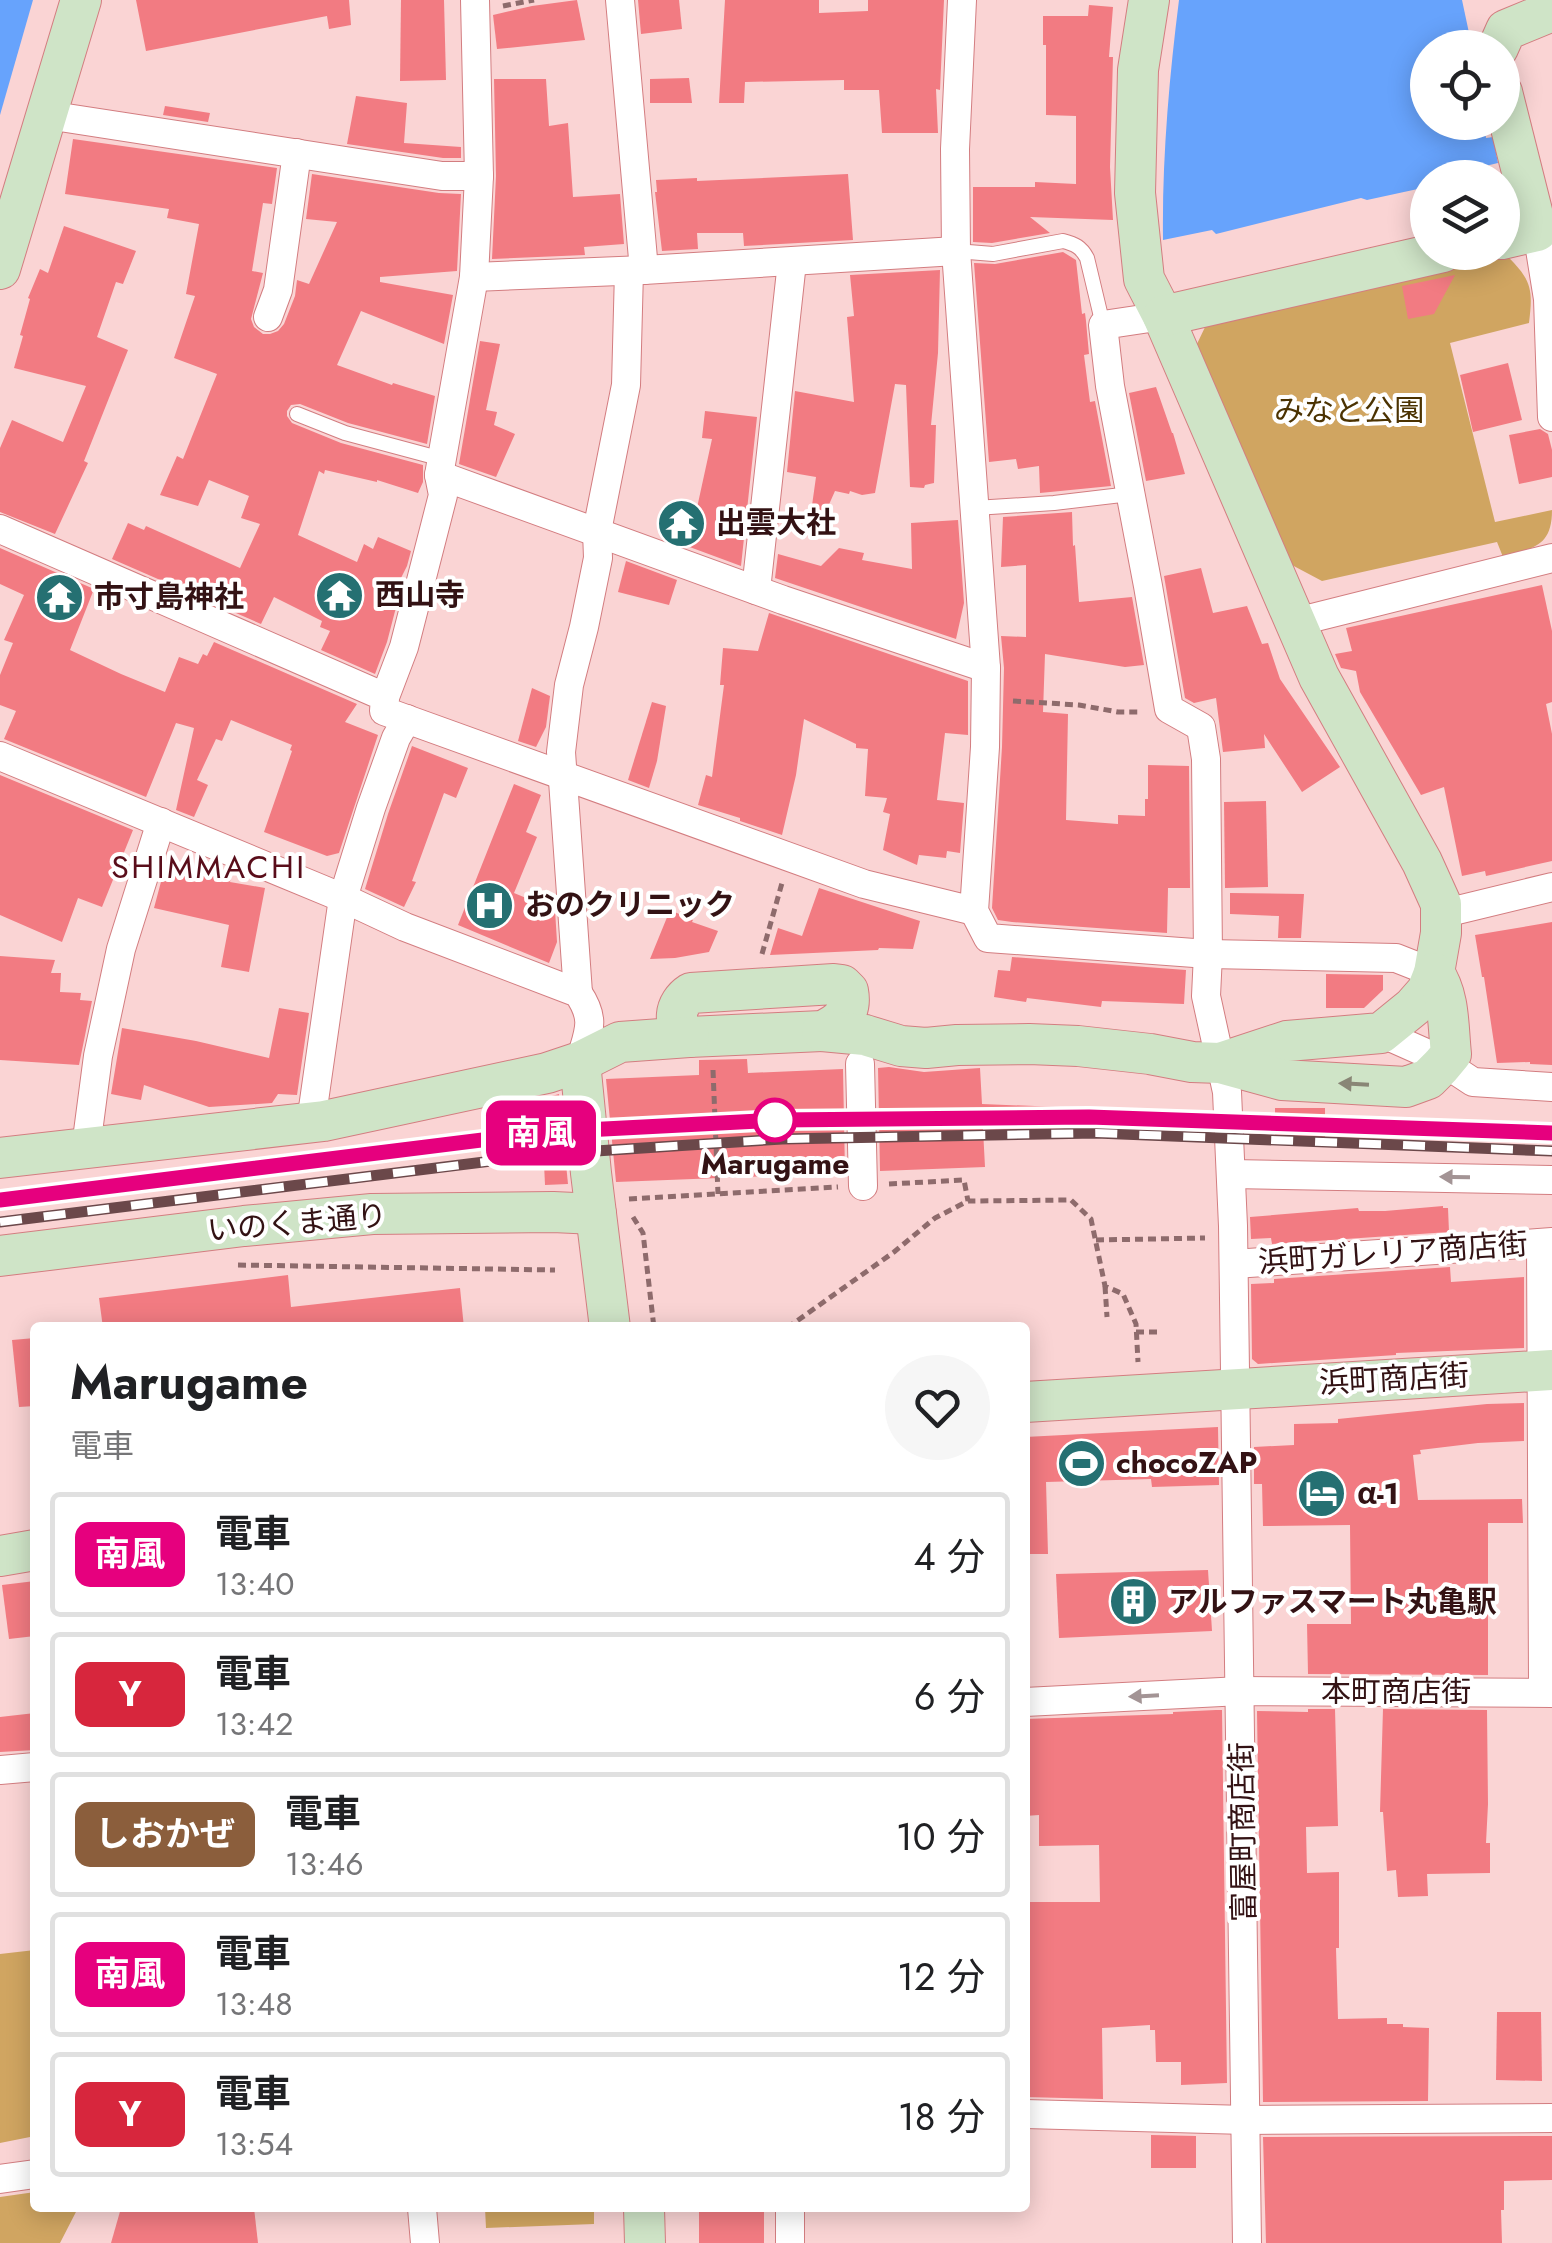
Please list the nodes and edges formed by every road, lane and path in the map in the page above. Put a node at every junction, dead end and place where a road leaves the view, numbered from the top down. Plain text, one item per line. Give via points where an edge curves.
1 (81, 0) edge
2 (474, 0) edge
3 (620, 0) edge
4 (962, 0) edge
5 (1149, 0) edge
6 (1552, 11) edge
7 (1506, 30) edge
8 (47, 115) junction
9 (296, 154) junction
10 (479, 176) junction
11 (1520, 235) edge
12 (956, 251) junction
13 (1410, 260) edge
14 (792, 262) junction
15 (0, 270) edge
16 (637, 271) junction
17 (474, 277) junction
18 (1550, 298) edge
19 (1164, 316) junction
20 (268, 317) dead end
21 (1103, 325) junction
22 (296, 414) dead end
23 (1552, 417) edge
24 (441, 467) junction
25 (1130, 494) junction
26 (975, 508) junction
27 (0, 529) edge
28 (596, 531) junction
29 (1552, 558) edge
30 (756, 590) junction
31 (1296, 622) junction
32 (986, 668) junction
33 (386, 697) junction
34 (985, 700) junction
35 (1172, 711) junction
36 (407, 719) junction
37 (0, 756) edge
38 (563, 775) junction
39 (162, 822) junction
40 (789, 856) junction
41 (1552, 887) edge
42 (343, 898) junction
43 (974, 910) junction
44 (1441, 914) junction
45 (1208, 954) junction
46 (758, 968) dead end
47 (1434, 973) junction
48 (842, 985) junction
49 (578, 993) junction
50 (691, 994) junction
51 (822, 1031) junction
52 (1382, 1032) junction
53 (689, 1037) junction
54 (956, 1045) junction
55 (580, 1062) junction
56 (1220, 1062) junction
57 (860, 1064) dead end
58 (1444, 1064) junction
59 (712, 1070) dead end
60 (1552, 1087) edge
61 (311, 1122) junction
62 (86, 1147) junction
63 (0, 1158) edge
64 (1231, 1174) junction
65 (1552, 1180) edge
66 (863, 1186) junction
67 (718, 1194) junction
68 (968, 1201) junction
69 (596, 1214) junction
70 (1095, 1240) junction
71 (1546, 1243) edge
72 (1234, 1251) junction
73 (0, 1256) edge
74 (229, 1264) dead end
75 (555, 1270) dead end
76 (1104, 1286) junction
77 (1107, 1317) dead end
78 (609, 1322) edge
79 (653, 1322) edge
80 (795, 1322) edge
81 (1136, 1332) junction
82 (1158, 1332) dead end
83 (1138, 1370) dead end
84 (1547, 1370) edge
85 (1030, 1402) edge
86 (1236, 1404) junction
87 (30, 1551) edge
88 (0, 1556) edge
89 (1552, 1690) edge
90 (1241, 1691) junction
91 (1030, 1702) edge
92 (30, 1767) edge
93 (0, 1770) edge
94 (1030, 2114) edge
95 (1552, 2118) edge
96 (1246, 2120) junction
97 (30, 2175) edge
98 (0, 2179) edge
99 (422, 2212) edge
100 (644, 2212) edge
101 (790, 2212) edge
102 (425, 2243) edge
103 (645, 2243) edge
104 (790, 2243) edge
105 (1247, 2243) edge

1 - 8 street
2 - 10 street
3 - 16 street
4 - 12 street
5 - 19 street via 1138,70 1135,193 1144,278
6 - 7 street
8 - 9 street
8 - 15 street
9 - 10 street
9 - 20 street via 278,290
10 - 17 street
11 - 18 street
12 - 14 street
12 - 21 lane via 993,254 1063,241 1082,248
12 - 26 street
13 - 19 street
14 - 16 street
14 - 30 street
16 - 17 street
16 - 28 street via 626,384
17 - 24 street
18 - 23 street
19 - 21 street
19 - 31 street
21 - 25 street
22 - 24 lane
24 - 28 street
24 - 33 street via 443,495
25 - 26 lane
25 - 35 street
26 - 32 street
27 - 33 street
28 - 30 street
28 - 38 street via 598,558 568,685
29 - 31 street
30 - 32 street
31 - 44 street via 1319,677 1422,862
32 - 34 street
33 - 36 street via 384,711
34 - 35 path
34 - 43 street
35 - 45 street, 富屋町商店街 via 1202,727
36 - 38 street
36 - 42 street
37 - 39 street
38 - 40 street
38 - 49 street
39 - 42 street
39 - 62 street via 121,949
40 - 43 street via 864,884
40 - 46 path
41 - 44 street
42 - 49 street
42 - 61 street
43 - 45 street via 988,938
44 - 47 street
45 - 47 street via 1396,958
45 - 56 street, 富屋町商店街 via 1206,996
47 - 52 street via 1413,1007
47 - 58 street via 1445,995 1450,1054
48 - 50 street
48 - 51 street via 848,1010
48 - 54 street via 864,992 899,1026
49 - 55 street via 590,1022
50 - 53 street via 676,1015
50 - 55 street via 630,1019
51 - 53 street
51 - 54 street via 901,1046
52 - 56 street via 1286,1041
52 - 58 street
53 - 55 street via 620,1042
54 - 56 street via 1078,1046
55 - 61 street
55 - 69 street
58 -> 56 street via 1406,1086 1282,1080
56 - 64 street, 富屋町商店街
57 - 66 street
58 - 60 street via 1473,1082
59 - 67 path
61 - 62 street
62 - 63 street
65 -> 64 street
64 - 72 street, 富屋町商店街
66 - 67 path
66 - 68 path via 964,1180
67 - 79 path via 623,1200 644,1233
68 - 70 path via 1071,1200 1092,1219
68 - 80 path
69 - 73 street, いのくま通り via 372,1214
69 - 78 street
70 - 72 path
70 - 76 path
71 - 72 street, 浜町ガレリア商店街
71 - 84 street
72 - 86 street, 富屋町商店街
74 - 75 path
76 - 77 path
76 - 81 path via 1124,1294
81 - 82 path
81 - 83 path
84 - 86 street, 浜町商店街
84 - 89 street via 1543,1680
85 - 86 street, 浜町商店街
86 - 90 street, 富屋町商店街
87 - 88 street
89 - 90 street, 本町商店街
90 -> 91 street, 本町商店街
90 - 96 street, 富屋町商店街
92 - 93 street
94 - 96 street
95 - 96 street
96 - 105 street, 富屋町商店街
97 - 98 street
99 - 102 street
100 - 103 street
101 - 104 street

